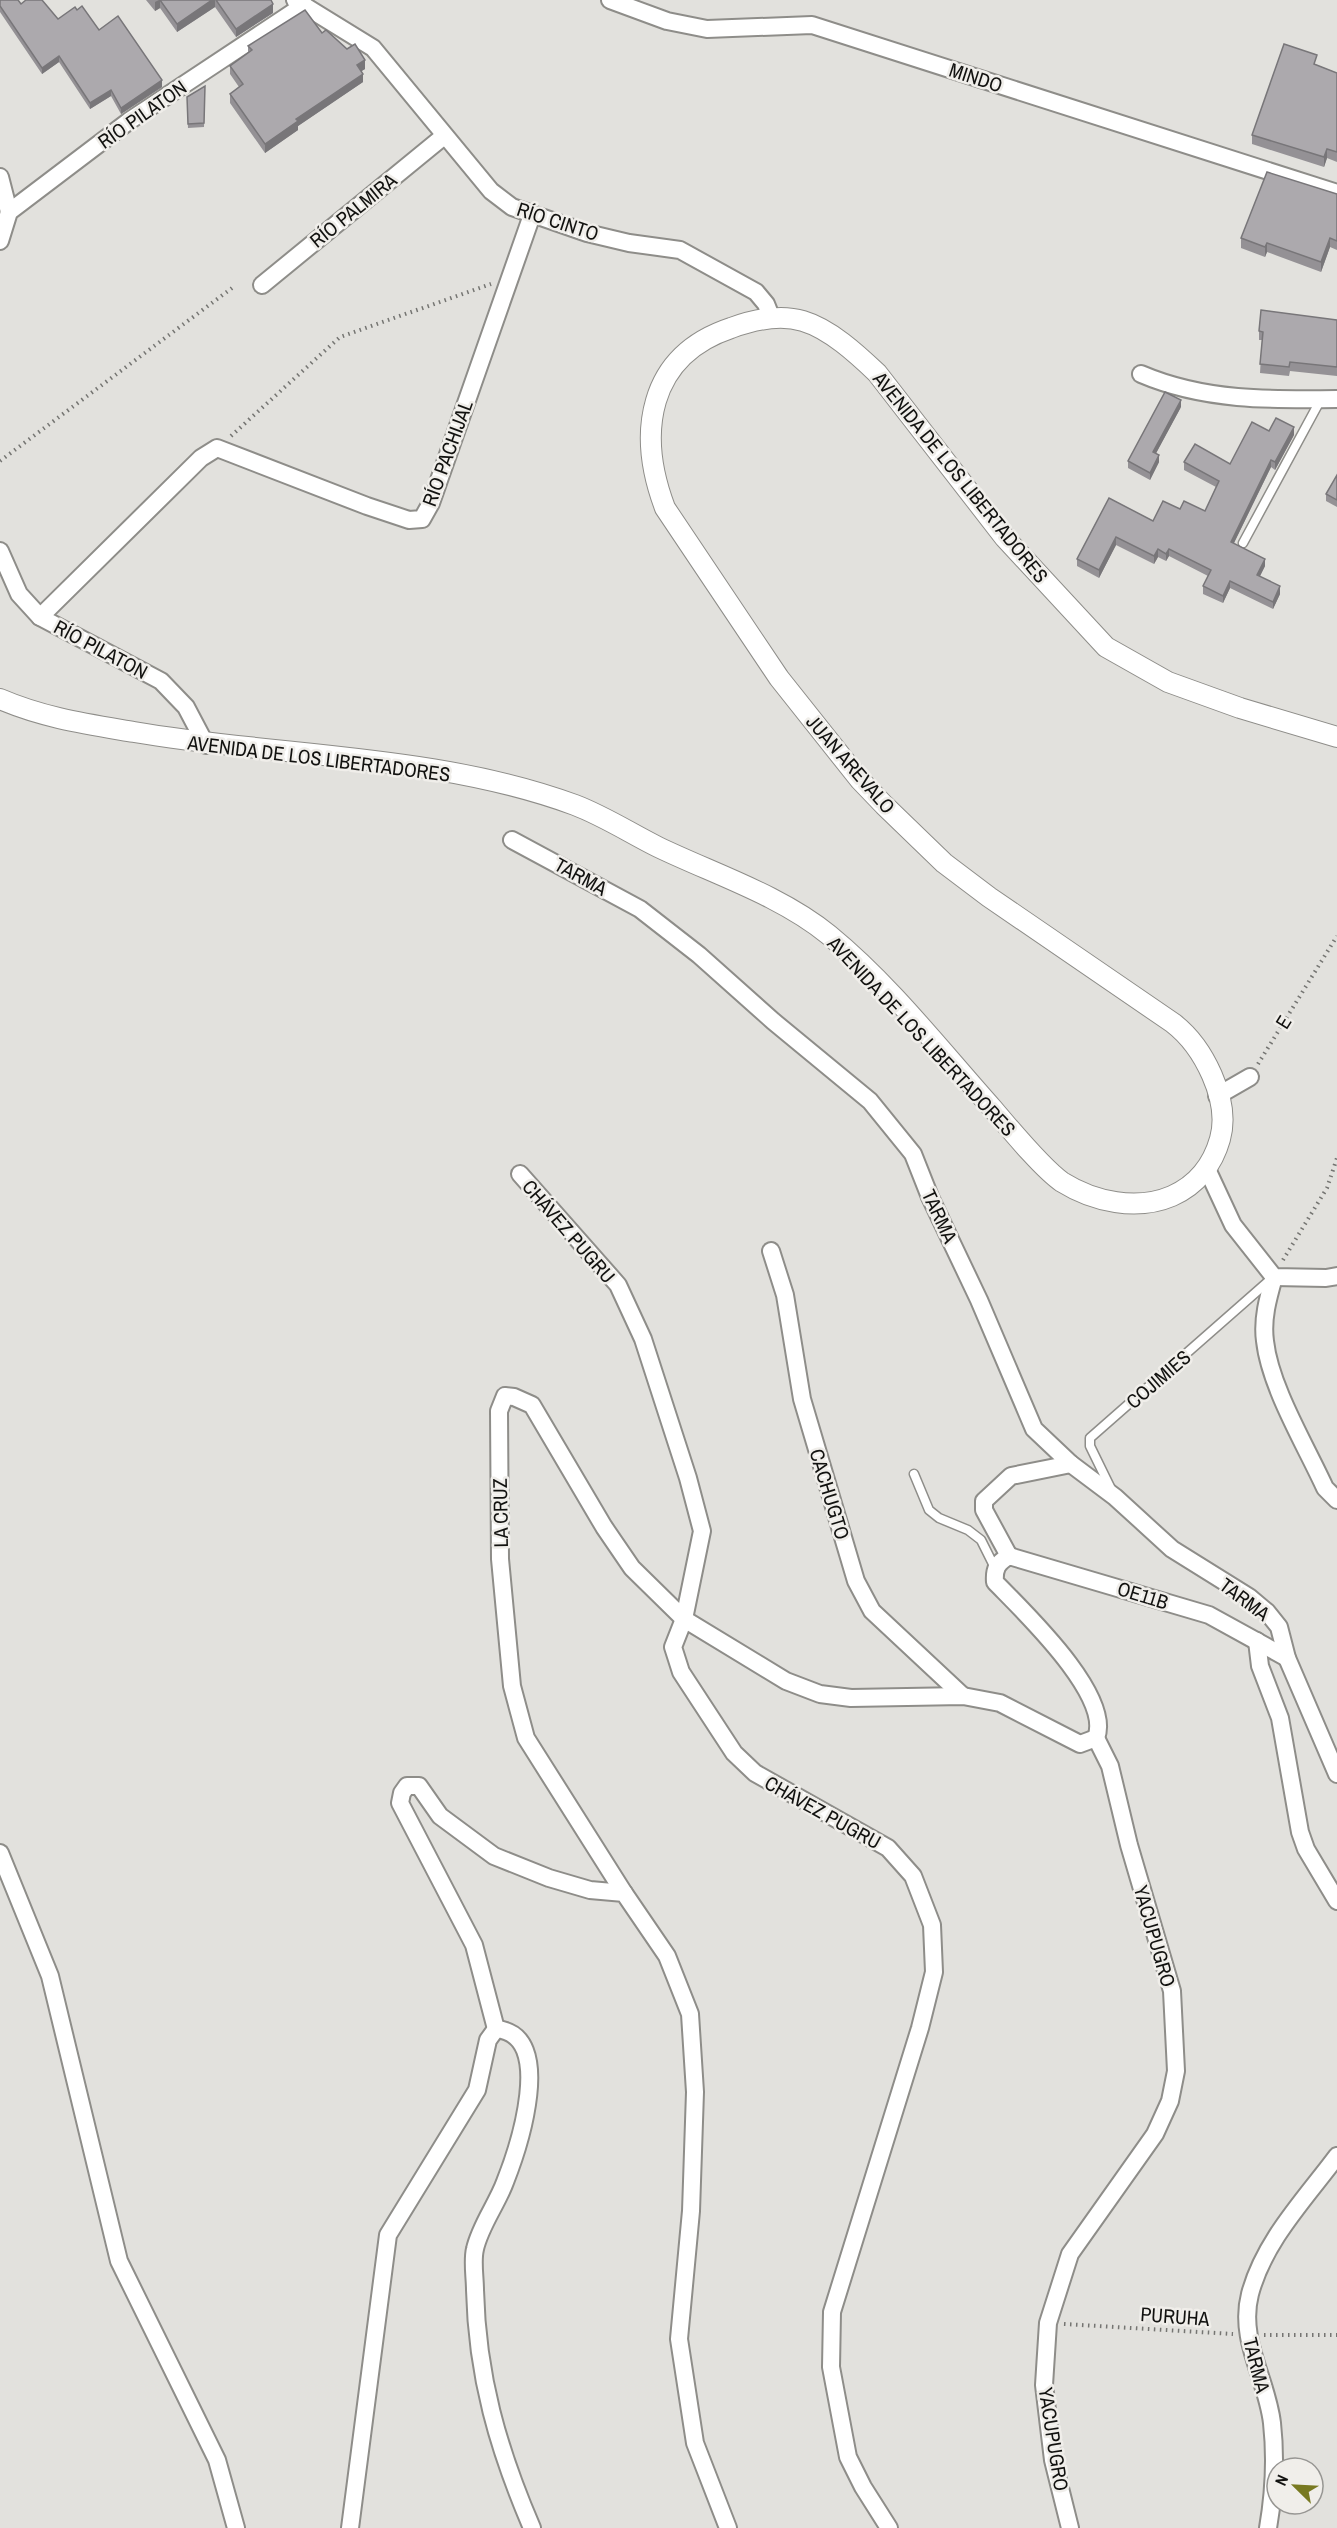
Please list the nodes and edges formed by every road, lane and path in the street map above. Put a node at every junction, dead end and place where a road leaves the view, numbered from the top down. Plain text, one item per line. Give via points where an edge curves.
1 (610, 0) edge
2 (300, 3) edge
3 (444, 136) junction
4 (0, 177) edge
5 (1337, 193) edge
6 (9, 212) junction
7 (532, 215) junction
8 (0, 241) edge
9 (510, 277) junction
10 (262, 285) dead end
11 (232, 288) dead end
12 (772, 319) junction
13 (1141, 374) dead end
14 (1329, 399) edge
15 (217, 448) junction
16 (0, 461) edge
17 (1243, 543) dead end
18 (0, 551) edge
19 (40, 617) junction
20 (0, 699) edge
21 (1337, 737) edge
22 (206, 745) junction
23 (512, 840) dead end
24 (1337, 936) edge
25 (1250, 1077) joint
26 (1217, 1096) junction
27 (1337, 1158) edge
28 (1207, 1169) junction
29 (520, 1174) dead end
30 (771, 1251) dead end
31 (1337, 1276) edge
32 (1274, 1277) junction
33 (1071, 1464) junction
34 (914, 1474) dead end
35 (1115, 1497) junction
36 (1337, 1500) edge
37 (1009, 1556) junction
38 (995, 1569) junction
39 (684, 1619) junction
40 (1257, 1641) junction
41 (1287, 1658) junction
42 (963, 1696) junction
43 (1096, 1738) junction
44 (1337, 1774) edge
45 (0, 1853) edge
46 (624, 1893) junction
47 (1337, 1901) edge
48 (496, 2029) junction
49 (1337, 2156) edge
50 (1048, 2323) junction
51 (1247, 2335) junction
52 (1337, 2335) edge
53 (236, 2528) edge
54 (350, 2528) edge
55 (532, 2528) edge
56 (728, 2528) edge
57 (889, 2528) edge
58 (1070, 2528) edge
59 (1268, 2528) edge

1 - 5 street, MINDO via 667,21 707,30 812,25
2 - 3 street, RÍO CINTO via 373,48
2 - 6 street, RÍO PILATON via 129,121
3 - 7 street, RÍO CINTO via 491,191 512,207
3 - 10 street, RÍO PALMIRA
4 - 6 street
6 - 8 street
7 - 9 street, RÍO PACHIJAL
7 - 12 street, RÍO CINTO via 629,243 680,250 756,292
9 - 15 path via 340,337
9 - 15 street, RÍO PACHIJAL via 422,519 409,520 367,507
11 - 16 path
12 - 21 street, AVENIDA DE LOS LIBERTADORES via 817,326 877,373 1005,538 1107,647 1168,682
12 - 26 street, JUAN AREVALO via 740,324 704,339 678,360 660,387 651,416 651,463 662,501 674,524 779,678 860,780 944,863 1181,1030 1206,1060
13 - 14 street via 1200,394 1250,399
14 - 17 lane
15 - 19 street via 201,458
18 - 19 street, RÍO PILATON via 19,594
19 - 22 street, RÍO PILATON via 161,681 186,706
20 - 22 street, AVENIDA DE LOS LIBERTADORES via 35,714
22 - 28 street, AVENIDA DE LOS LIBERTADORES via 413,766 528,790 598,814 653,845 772,900 827,933 1059,1180 1102,1200 1137,1204 1159,1201 1180,1192
23 - 33 street, TARMA via 640,909 870,1101 913,1154 1034,1429
24 - 25 path, E
25 - 26 street
26 - 28 street, JUAN AREVALO via 1222,1131
27 - 32 path via 1327,1188
28 - 32 street via 1233,1225
29 - 39 street, CHÁVEZ PUGRU via 618,1285 643,1339 702,1531
30 - 42 street, CACHUGTO via 785,1295 802,1399 856,1581 872,1611
31 - 32 street
32 - 35 lane, COJIMIES via 1090,1438 1090,1446
32 - 36 street via 1265,1307 1265,1341 1273,1374 1325,1488
33 - 35 street, TARMA
33 - 37 street via 1011,1476 984,1501 984,1510
34 - 38 lane via 929,1510 981,1540
35 - 41 street, TARMA via 1172,1549 1267,1612 1279,1627
37 - 38 street
37 - 40 street, OE11B via 1209,1615
38 - 43 street, YACUPUGRO via 995,1582 1081,1679 1099,1716
39 - 42 street via 786,1681 820,1694 851,1698
39 - 46 street, LA CRUZ via 632,1568 532,1405 505,1396 499,1411 500,1559 512,1686 526,1738
39 - 57 street, CHÁVEZ PUGRU via 673,1647 681,1672 734,1753 754,1773 888,1848 913,1876 932,1925 934,1972 920,2028 832,2312 831,2367 848,2457
40 - 41 street, OE11B
40 - 47 street, TARMA via 1260,1666 1280,1718 1300,1832
41 - 44 street, TARMA
42 - 43 street via 1000,1703 1080,1744
43 - 50 street, YACUPUGRO via 1110,1766 1172,1991 1176,2072 1170,2101 1155,2134 1070,2254
45 - 53 street via 50,1976 119,2261 218,2460
46 - 48 street via 590,1890 494,1856 440,1816 419,1786 407,1786 400,1803 474,1945
46 - 56 street via 667,1956 690,2014 695,2092 691,2211 679,2339 695,2443
48 - 54 street via 488,2040 477,2091 388,2235
48 - 55 street via 518,2038 525,2051 528,2106 505,2182 475,2249 476,2339 497,2440
49 - 51 street, TARMA via 1266,2251 1250,2296
50 - 51 path, PURUHA
50 - 58 street, YACUPUGRO via 1044,2385 1053,2460
51 - 52 path, PURUHA
51 - 59 street, TARMA via 1272,2422 1275,2490

